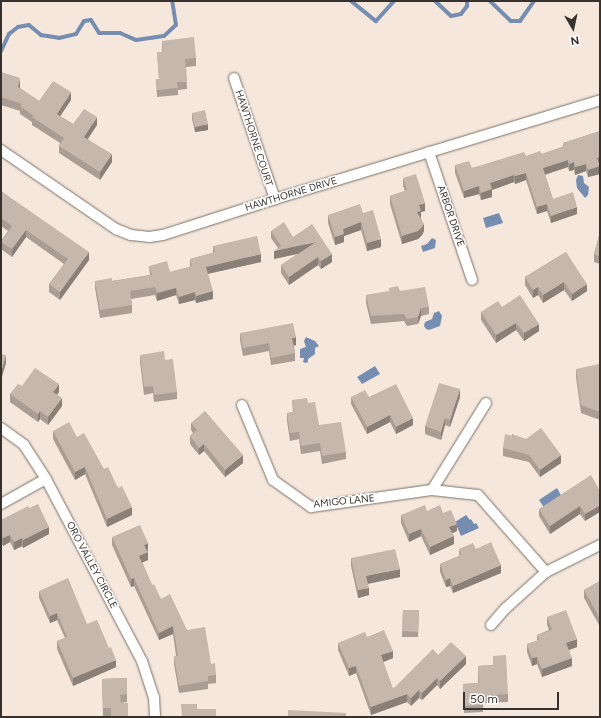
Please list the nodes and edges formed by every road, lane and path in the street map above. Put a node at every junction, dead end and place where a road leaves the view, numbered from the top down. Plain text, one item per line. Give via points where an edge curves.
1 (234, 78) dead end
2 (600, 100) edge
3 (1, 150) edge
4 (429, 152) junction
5 (275, 199) junction
6 (472, 280) dead end
7 (486, 403) dead end
8 (242, 405) dead end
9 (1, 428) edge
10 (46, 479) junction
11 (432, 490) junction
12 (1, 504) edge
13 (600, 545) edge
14 (546, 572) junction
15 (491, 625) dead end
16 (155, 717) edge

1 - 5 street, HAWTHORNE COURT
2 - 4 street, HAWTHORNE DRIVE
3 - 5 street, HAWTHORNE DRIVE via 116,229 131,235 163,235
4 - 5 street, HAWTHORNE DRIVE
4 - 6 street, ARBOR DRIVE
7 - 11 street
8 - 11 street, AMIGO LANE via 273,480 311,506
9 - 10 street, ORO VALLEY CIRCLE via 24,445
10 - 12 street
10 - 16 street, ORO VALLEY CIRCLE via 142,661 154,697
11 - 14 street, AMIGO LANE via 478,495
13 - 14 street
14 - 15 street

